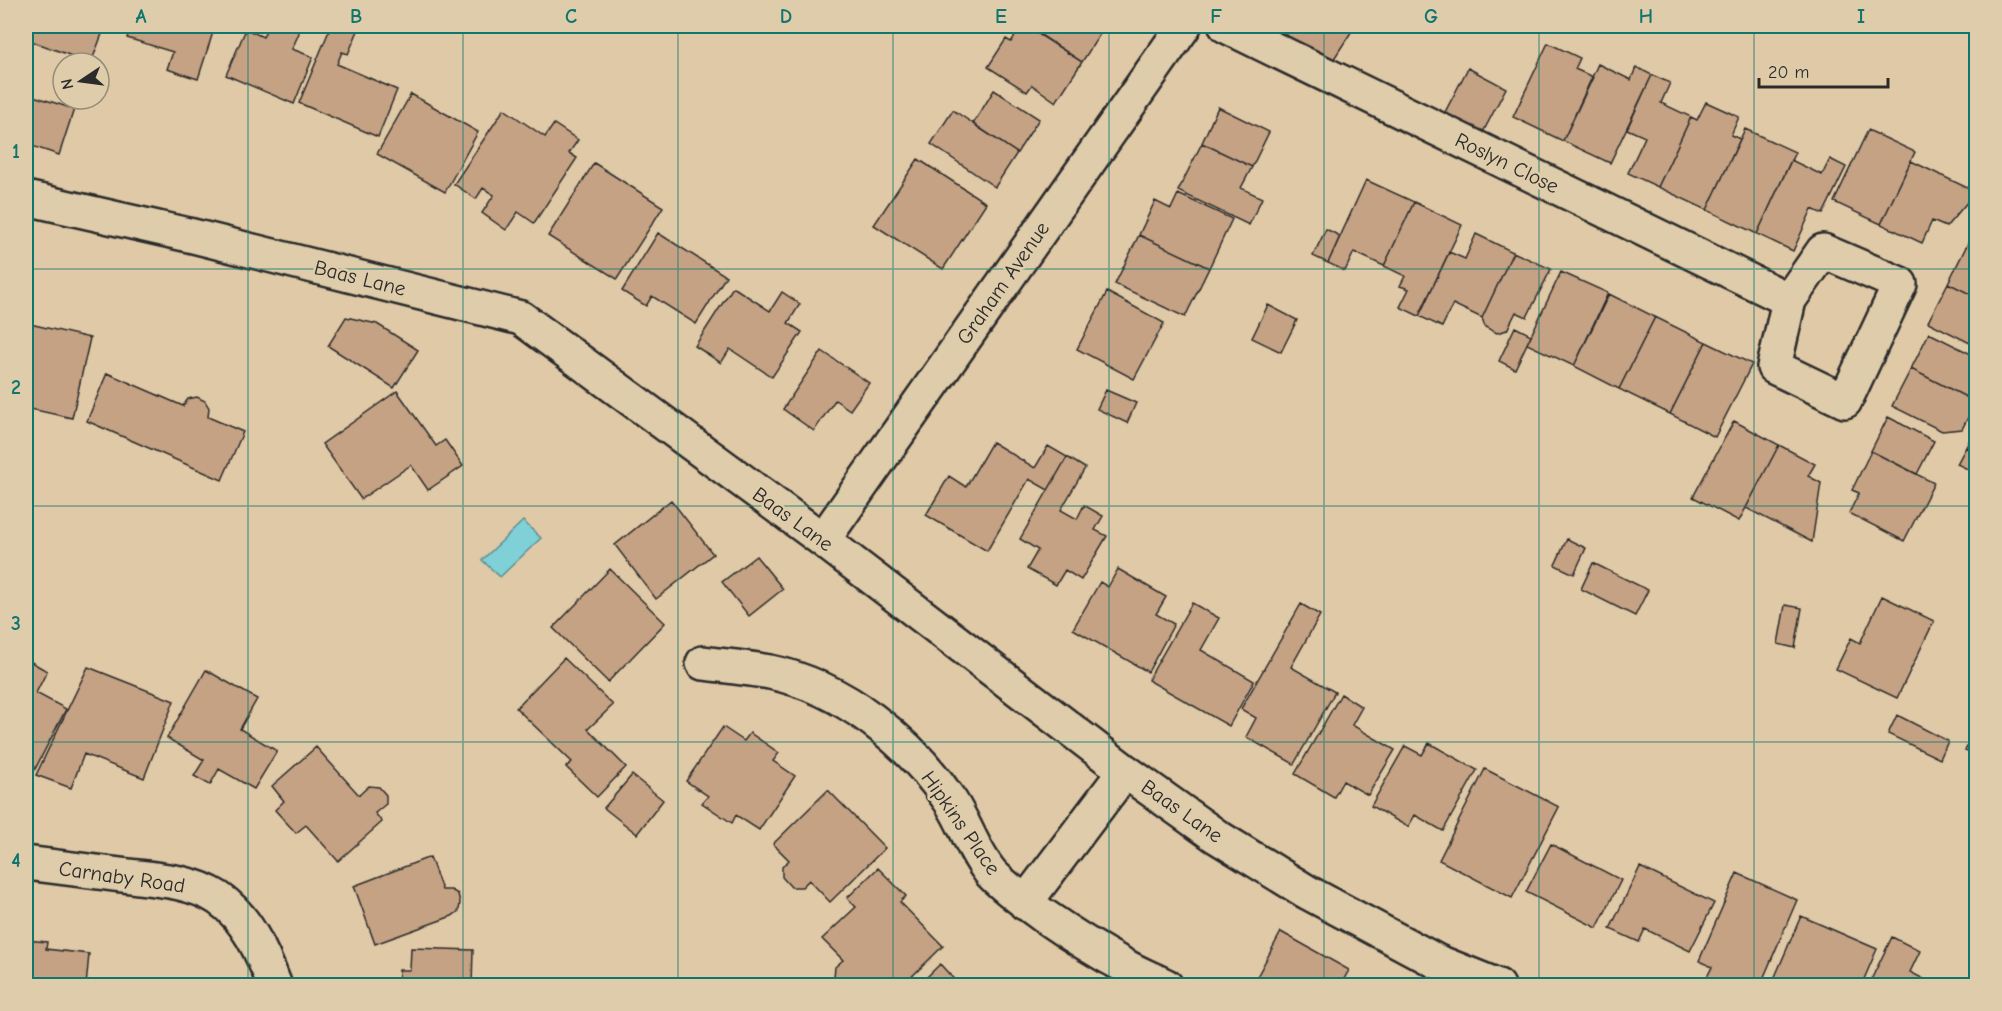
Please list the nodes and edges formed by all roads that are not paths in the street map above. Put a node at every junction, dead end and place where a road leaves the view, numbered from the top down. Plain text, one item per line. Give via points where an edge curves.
1 (1184, 26) edge
2 (1226, 26) edge
3 (26, 198) edge
4 (1789, 300) junction
5 (823, 540) junction
6 (703, 663) dead end
7 (1125, 771) junction
8 (26, 863) edge
9 (1025, 903) junction
10 (275, 986) edge
11 (1166, 986) edge
12 (1498, 986) edge

1 - 5 street, Graham Avenue
2 - 4 street, Roslyn Close
3 - 5 street, Baas Lane via 521,318
4 - 4 street via 1823,251 1900,284 1845,401 1774,367
5 - 7 street, Baas Lane
6 - 9 street, Hipkins Place via 772,673 803,683 844,700 870,718 903,745 931,777 951,802 975,850 992,873
7 - 9 street
7 - 12 street, Baas Lane via 1216,836 1307,892 1438,962
8 - 10 street, Carnaby Road via 172,881 219,898 253,938
9 - 11 street, Hipkins Place via 1086,945

